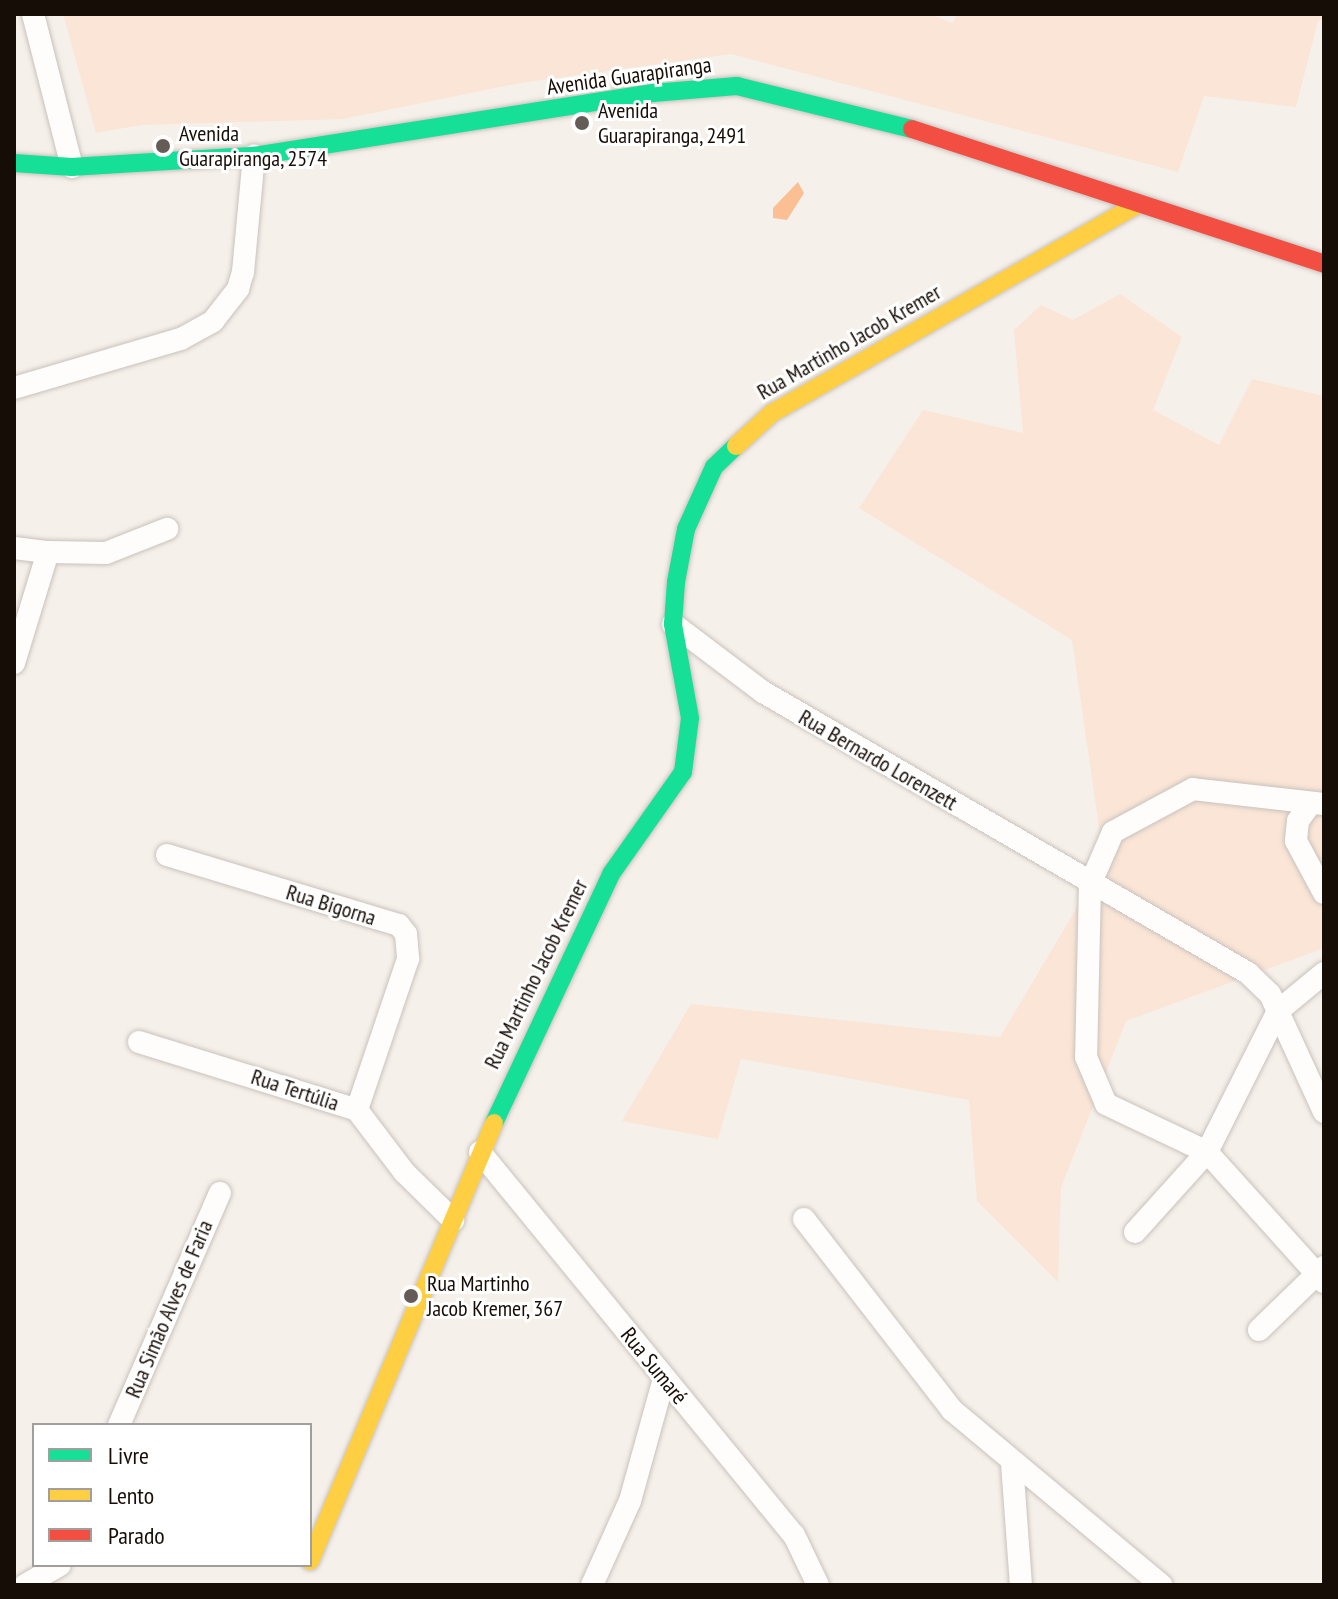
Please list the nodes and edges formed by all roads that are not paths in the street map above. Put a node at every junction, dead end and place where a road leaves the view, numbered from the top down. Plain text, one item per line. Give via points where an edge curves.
1 (33, 14) edge
2 (254, 156) junction
3 (14, 163) edge
4 (72, 167) junction
5 (1136, 205) junction
6 (1324, 264) edge
7 (14, 388) edge
8 (167, 529) dead end
9 (14, 548) edge
10 (48, 552) junction
11 (673, 624) junction
12 (14, 663) edge
13 (1317, 804) edge
14 (167, 855) dead end
15 (1090, 885) junction
16 (1324, 893) edge
17 (1324, 973) edge
18 (1278, 1011) junction
19 (139, 1042) dead end
20 (357, 1110) junction
21 (1324, 1112) edge
22 (480, 1152) junction
23 (1207, 1152) junction
24 (220, 1193) dead end
25 (804, 1219) dead end
26 (453, 1220) junction
27 (1135, 1232) dead end
28 (1321, 1275) edge
29 (1259, 1330) dead end
30 (664, 1378) junction
31 (120, 1423) edge
32 (1012, 1463) junction
33 (312, 1556) edge
34 (56, 1567) edge
35 (25, 1585) edge
36 (592, 1585) edge
37 (818, 1585) edge
38 (1021, 1585) edge
39 (1161, 1585) edge

1 - 4 street
2 - 4 street, Avenida Guarapiranga
2 - 5 street, Avenida Guarapiranga via 653,93 737,86 870,115
2 - 7 street via 243,272 238,289 213,321 181,339
3 - 4 street, Avenida Guarapiranga
5 - 6 street, Avenida Guarapiranga
5 - 11 street, Rua Martinho Jacob Kremer via 772,413 739,439 714,467 690,517
8 - 10 street via 106,553
9 - 10 street
10 - 12 street
11 - 15 street, Rua Bernardo Lorenzett via 763,692
11 - 22 street, Rua Martinho Jacob Kremer via 690,718 683,772 590,910
13 - 15 street via 1193,789 1113,832
13 - 16 street via 1298,821 1296,841
14 - 20 street, Rua Bigorna via 399,925 406,934 408,959
15 - 18 street, Rua Bernardo Lorenzett via 1248,973
15 - 23 street via 1086,1057 1092,1079 1106,1104
17 - 18 street
18 - 21 street, Rua Bernardo Lorenzett
18 - 23 street
19 - 20 street, Rua Tertúlia
20 - 26 street, Rua Tertúlia via 404,1172
22 - 26 street, Rua Martinho Jacob Kremer
22 - 30 street, Rua Sumaré
23 - 27 street
23 - 28 street
24 - 31 street, Rua Simão Alves de Faria
25 - 32 street via 952,1410
26 - 33 street, Rua Martinho Jacob Kremer
28 - 29 street
30 - 36 street via 630,1501
30 - 37 street, Rua Sumaré via 794,1535
32 - 38 street
32 - 39 street
34 - 35 street

